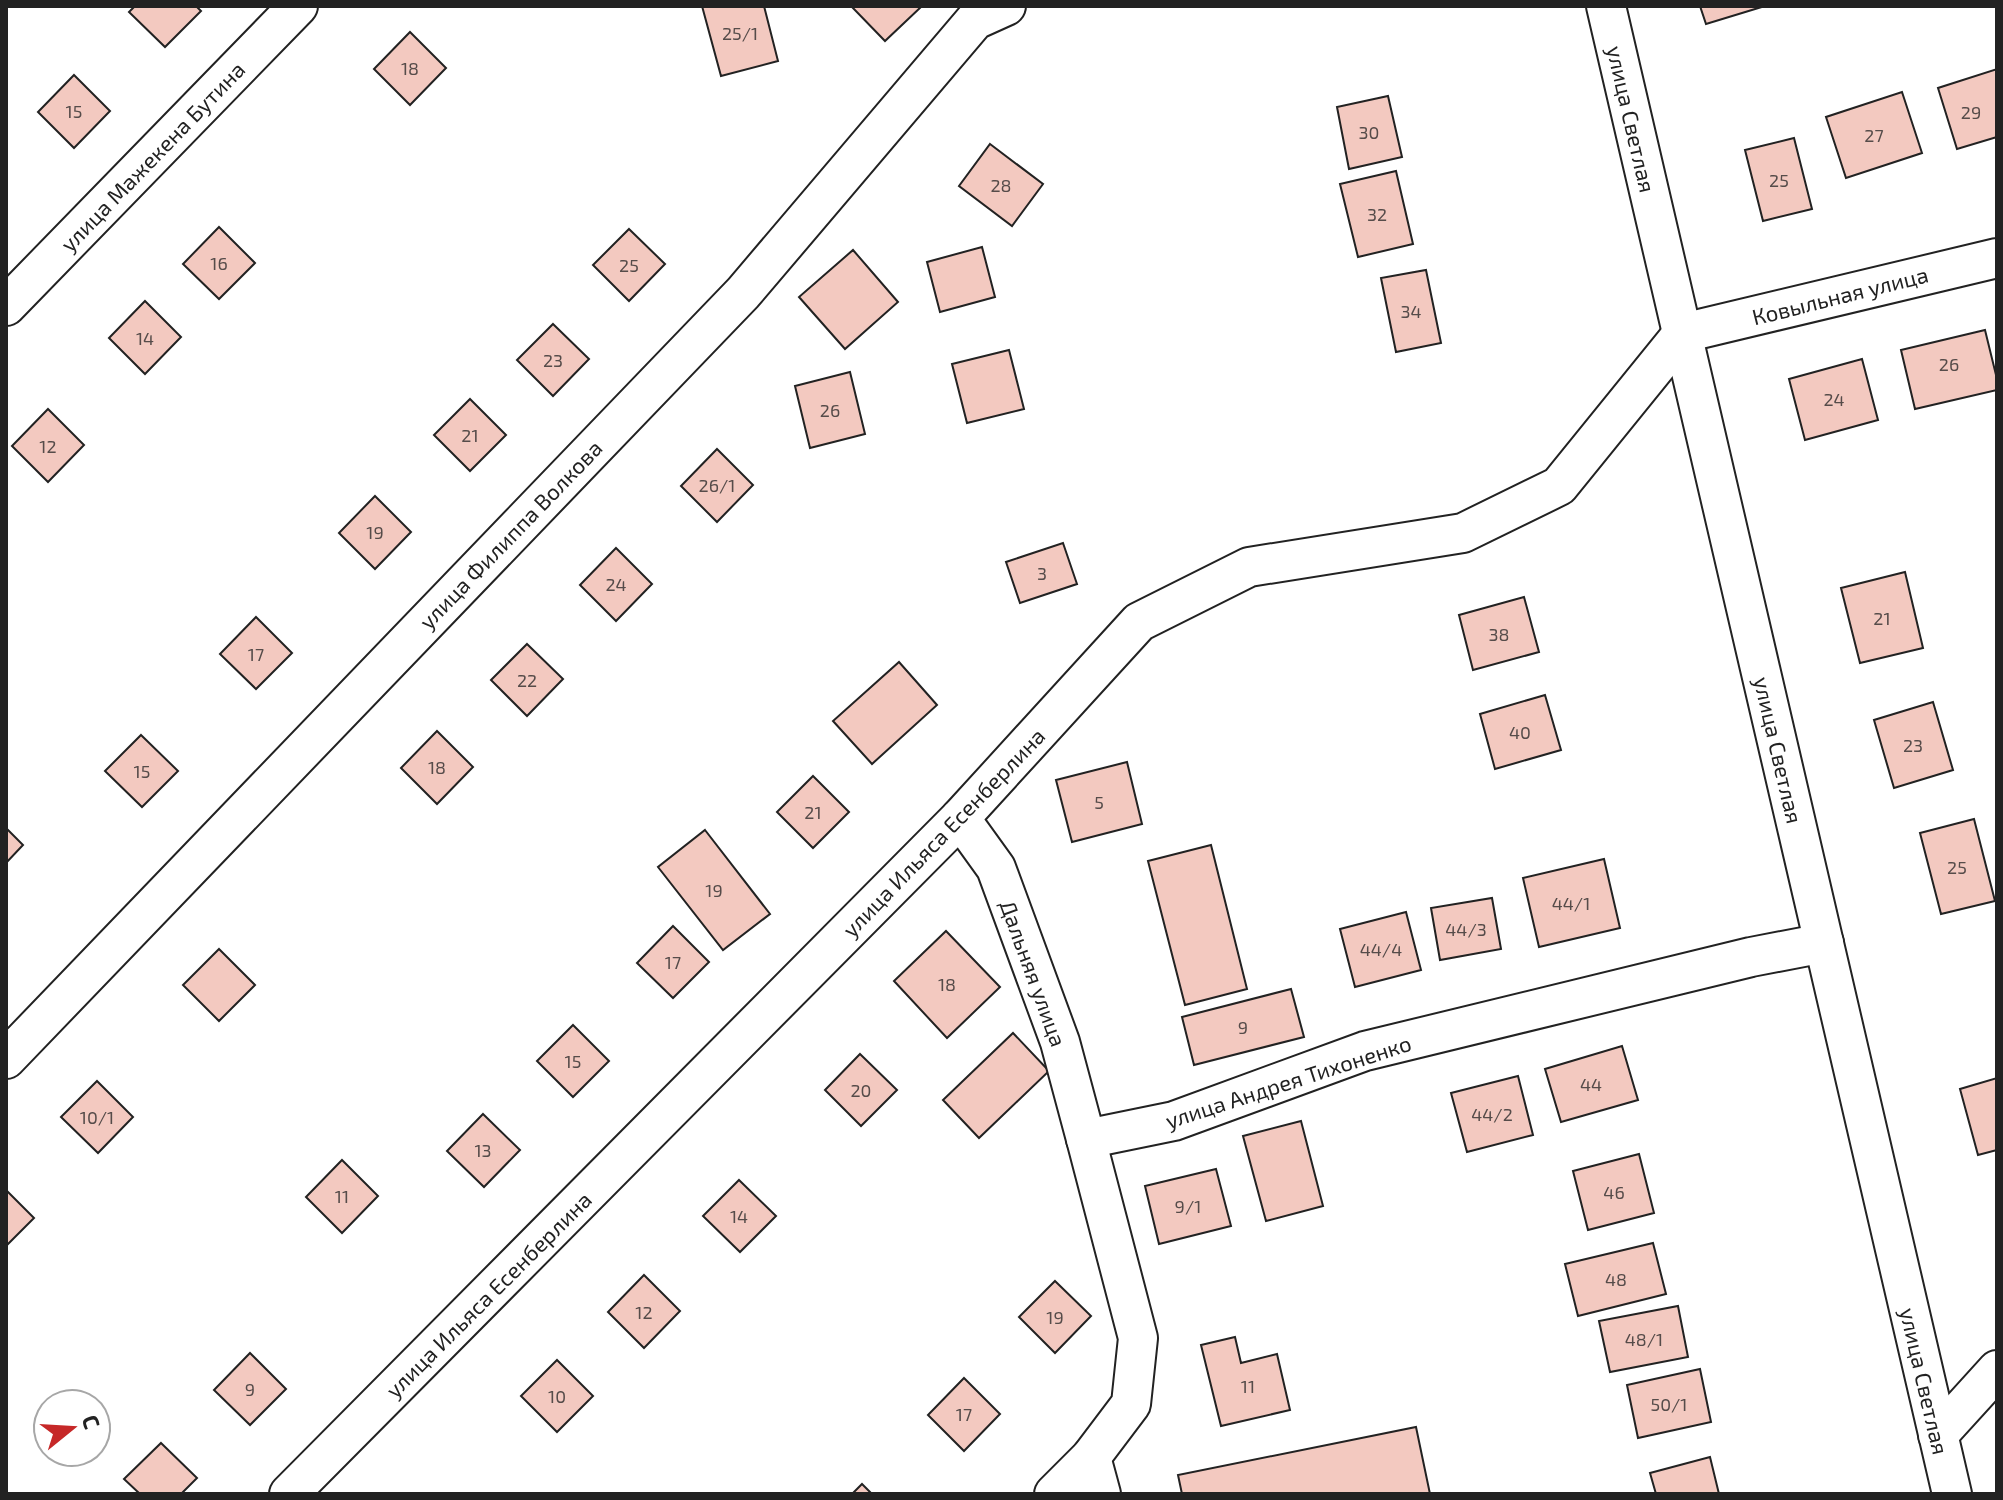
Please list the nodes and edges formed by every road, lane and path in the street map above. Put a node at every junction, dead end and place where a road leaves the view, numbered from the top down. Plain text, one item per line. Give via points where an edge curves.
1 (298, 6) edge
2 (1006, 6) edge
3 (1606, 6) edge
4 (1997, 258) edge
5 (6, 306) edge
6 (1683, 333) junction
7 (960, 818) junction
8 (1824, 943) junction
9 (6, 1059) edge
10 (1086, 1139) junction
11 (1997, 1370) edge
12 (1938, 1435) junction
13 (1091, 1457) junction
14 (289, 1494) edge
15 (1054, 1494) edge
16 (1101, 1494) edge
17 (1952, 1494) edge

1 - 5 street, улица Мажекена Бутина
2 - 9 street, улица Филиппа Волкова via 975,20 743,293
3 - 6 street, улица Светлая
4 - 6 street, Ковыльная улица
6 - 7 street, улица Ильяса Есенберлина via 1559,486 1463,533 1249,567 1139,622
6 - 8 street, улица Светлая
7 - 10 street, Дальняя улица via 996,868 1060,1042
7 - 14 street, улица Ильяса Есенберлина
8 - 10 street, улица Андрея Тихоненко via 1365,1051 1174,1121
8 - 12 street, улица Светлая
10 - 13 street via 1138,1338 1131,1404
11 - 12 street
12 - 17 street, улица Светлая
13 - 15 street
13 - 16 street

